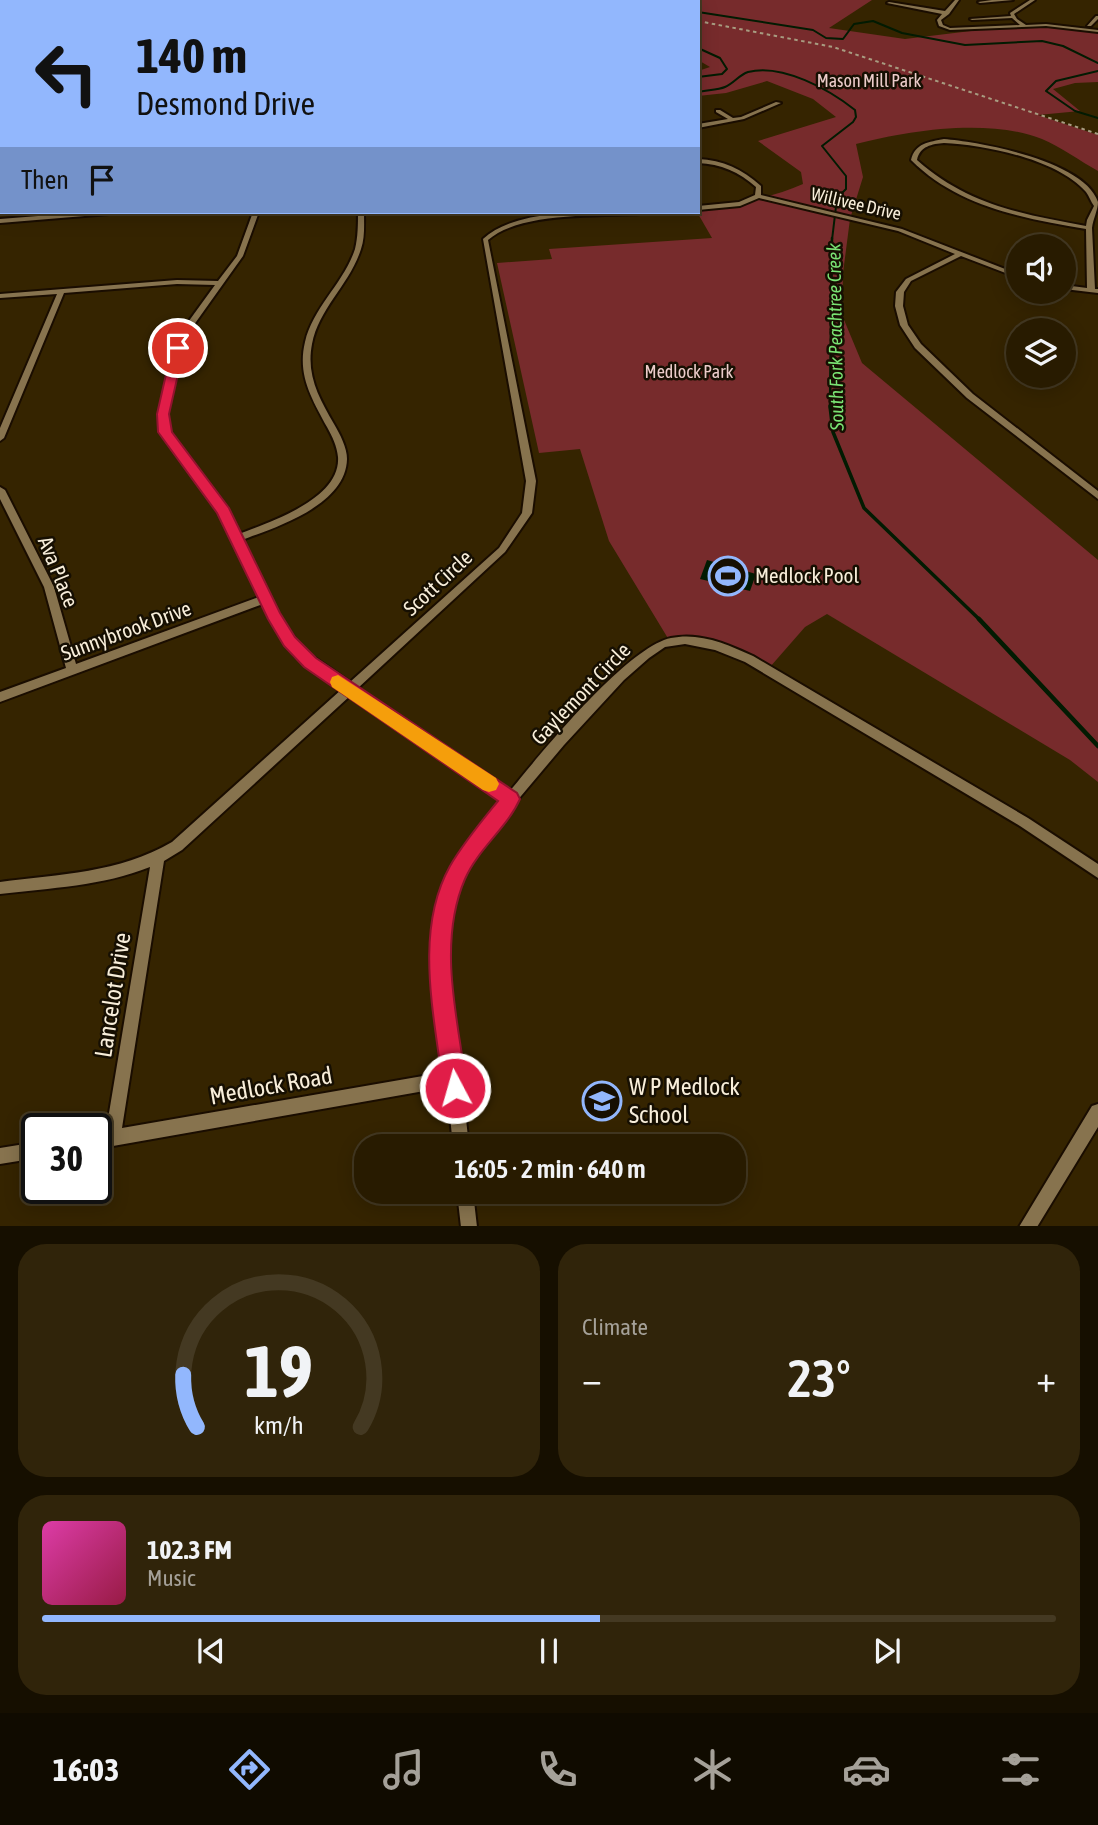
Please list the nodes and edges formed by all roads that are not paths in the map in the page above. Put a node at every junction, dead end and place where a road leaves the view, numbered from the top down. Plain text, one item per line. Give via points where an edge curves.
1 (913, 0) edge
2 (957, 0) edge
3 (1013, 0) edge
4 (1031, 1) edge
5 (889, 2) dead end
6 (980, 2) dead end
7 (1003, 2) junction
8 (905, 5) junction
9 (947, 13) junction
10 (963, 17) dead end
11 (986, 17) junction
12 (1013, 17) junction
13 (1098, 17) edge
14 (1024, 25) junction
15 (1089, 25) junction
16 (1075, 27) junction
17 (1098, 29) edge
18 (778, 103) dead end
19 (718, 111) dead end
20 (733, 120) junction
21 (700, 126) edge
22 (700, 161) edge
23 (758, 196) junction
24 (700, 208) edge
25 (85, 214) edge
26 (255, 214) edge
27 (361, 214) edge
28 (612, 214) edge
29 (0, 221) edge
30 (1089, 228) junction
31 (960, 254) junction
32 (1006, 271) edge
33 (220, 283) junction
34 (1076, 288) edge
35 (1095, 290) edge
36 (61, 292) junction
37 (0, 296) edge
38 (0, 438) edge
39 (0, 490) edge
40 (1098, 496) edge
41 (237, 538) junction
42 (265, 599) junction
43 (72, 671) junction
44 (349, 689) junction
45 (0, 697) edge
46 (511, 799) junction
47 (158, 860) junction
48 (1098, 872) edge
49 (0, 888) edge
50 (454, 1078) junction
51 (1098, 1112) edge
52 (460, 1134) edge
53 (113, 1138) joint
54 (21, 1153) edge
55 (0, 1156) edge
56 (466, 1204) edge
57 (469, 1226) edge
58 (1028, 1226) edge

1 - 8 street
2 - 9 street
3 - 4 street
3 - 7 street
4 - 12 street
5 - 8 street
6 - 7 street
7 - 11 street via 992,5
8 - 9 street
9 - 14 street via 938,24 945,28
10 - 11 street
11 - 12 street
12 - 14 street
13 - 15 street
14 - 16 street
15 - 16 street
15 - 17 street
16 - 17 street
18 - 20 street
19 - 20 street
20 - 21 street
22 - 23 street via 721,163 740,172 759,187
23 - 24 street via 740,204
23 - 31 street, Willivee Drive via 900,230
25 - 29 street
26 - 33 street via 244,249
27 - 41 street via 358,249 313,324 305,376 338,441 343,466 340,477 327,493 294,516
28 - 44 street, Scott Circle via 514,221 487,237 530,468 527,513 502,550
30 - 30 street via 984,206 942,183 914,160 914,154 919,148 944,141 985,145 1068,175 1094,195 1097,206
30 - 35 street
31 - 32 street, Willivee Drive
31 - 40 street via 908,280 900,292 904,325 918,346 971,396
33 - 36 street
33 - 41 street via 182,337 163,424
34 - 35 street
36 - 37 street
36 - 38 street
39 - 43 street, Ava Place via 49,587
41 - 42 street
42 - 43 street, Sunnybrook Drive
42 - 44 street via 299,653
43 - 45 street, Sunnybrook Drive
44 - 46 street
44 - 47 street, Scott Circle
46 - 48 street, Gaylemont Circle via 622,675 659,645 682,640 717,644 769,669 1024,822
46 - 50 street, Gaylemont Circle via 457,874 442,919 440,961
47 - 49 street, Scott Circle via 118,872
47 - 53 street, Lancelot Drive
50 - 52 street, Gaylemont Circle
50 - 53 street, Medlock Road
51 - 58 street
54 - 55 street
56 - 57 street

